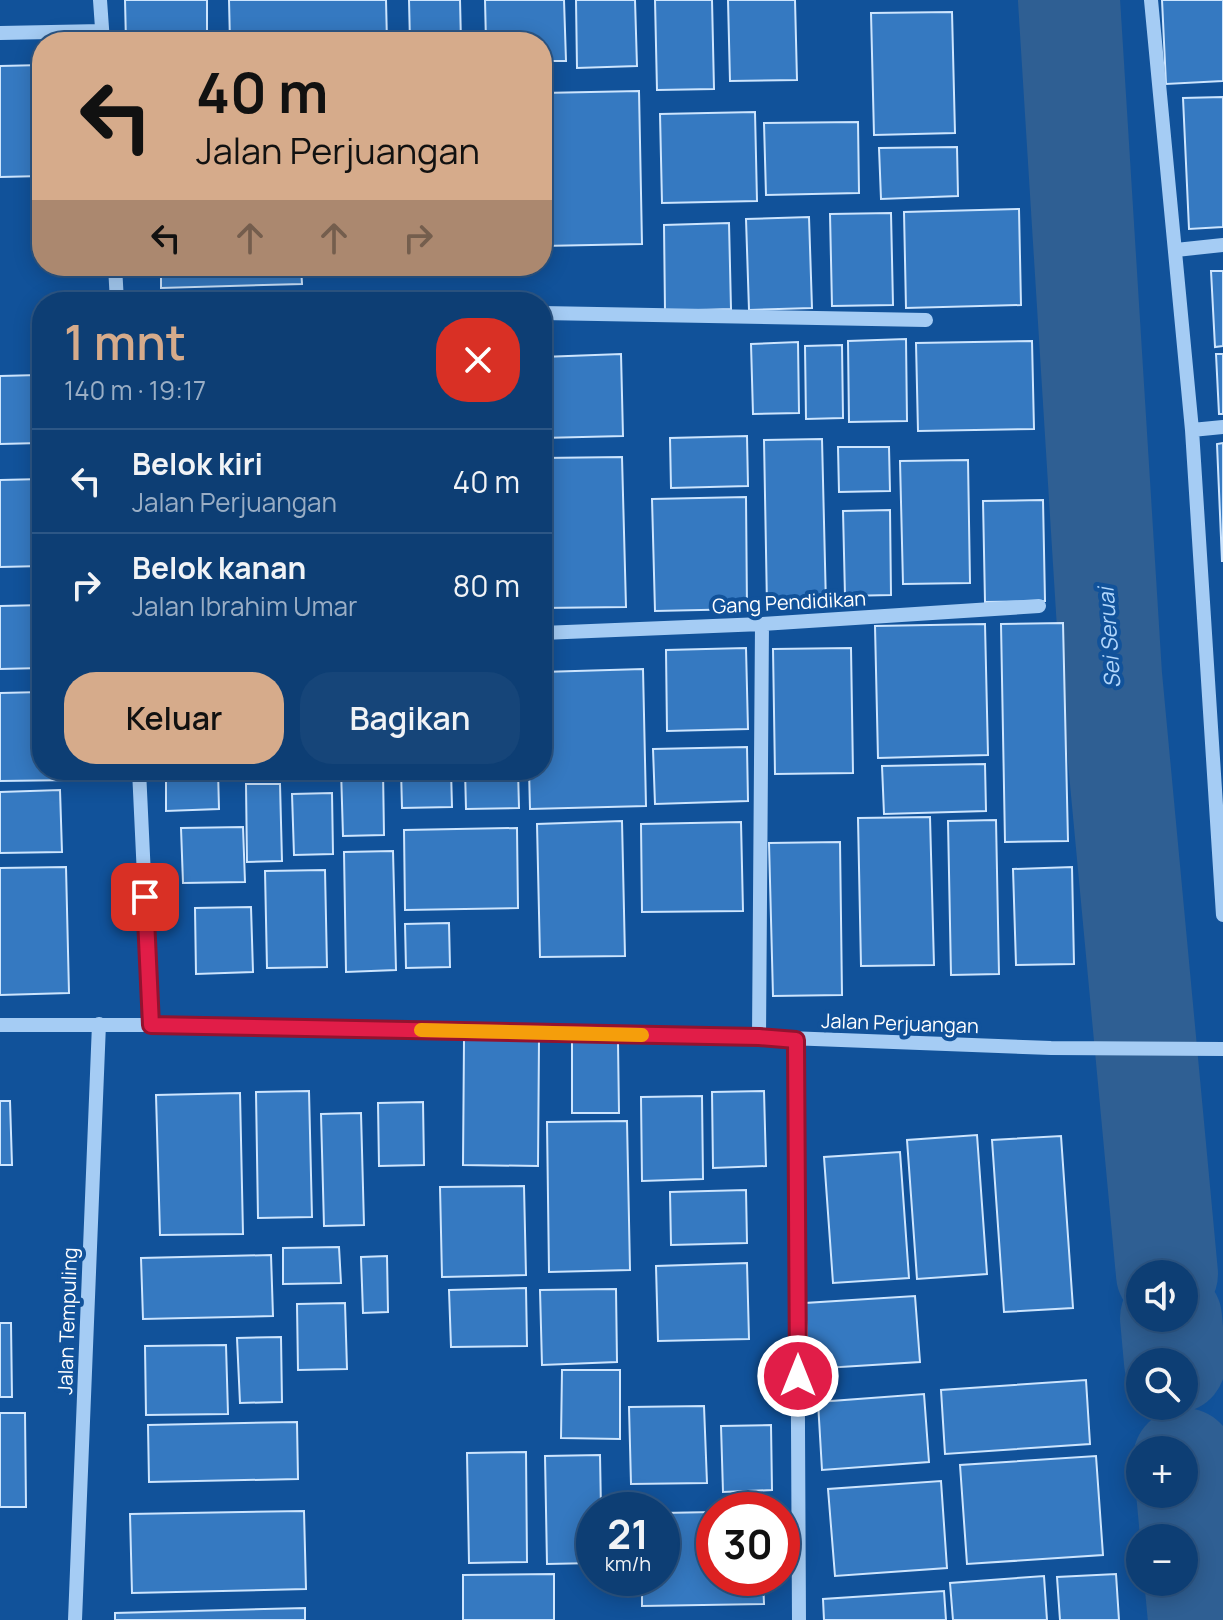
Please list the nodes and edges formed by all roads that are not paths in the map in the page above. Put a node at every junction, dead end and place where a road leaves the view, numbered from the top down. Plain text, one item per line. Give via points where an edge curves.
1 (100, 0) edge
2 (1151, 0) edge
3 (102, 32) edge
4 (0, 33) edge
5 (32, 34) edge
6 (1223, 245) edge
7 (1176, 250) junction
8 (552, 313) edge
9 (926, 320) dead end
10 (1223, 427) edge
11 (1192, 430) junction
12 (1039, 606) dead end
13 (762, 624) junction
14 (552, 633) edge
15 (139, 780) edge
16 (1223, 915) edge
17 (99, 1024) junction
18 (0, 1025) edge
19 (151, 1025) junction
20 (759, 1037) junction
21 (796, 1040) junction
22 (1221, 1050) edge
23 (75, 1620) edge
24 (799, 1620) edge

1 - 3 street
2 - 7 street
4 - 5 street
6 - 7 street
7 - 11 street
8 - 9 street
10 - 11 street
11 - 16 street
12 - 13 street, Gang Pendidikan
13 - 14 street, Gang Pendidikan
13 - 20 street
15 - 19 street
17 - 18 street, Jalan Perjuangan
17 - 19 street, Jalan Perjuangan
17 - 23 street, Jalan Tempuling
19 - 20 street, Jalan Perjuangan
20 - 21 street, Jalan Perjuangan
21 - 22 street, Jalan Perjuangan
21 - 24 street

